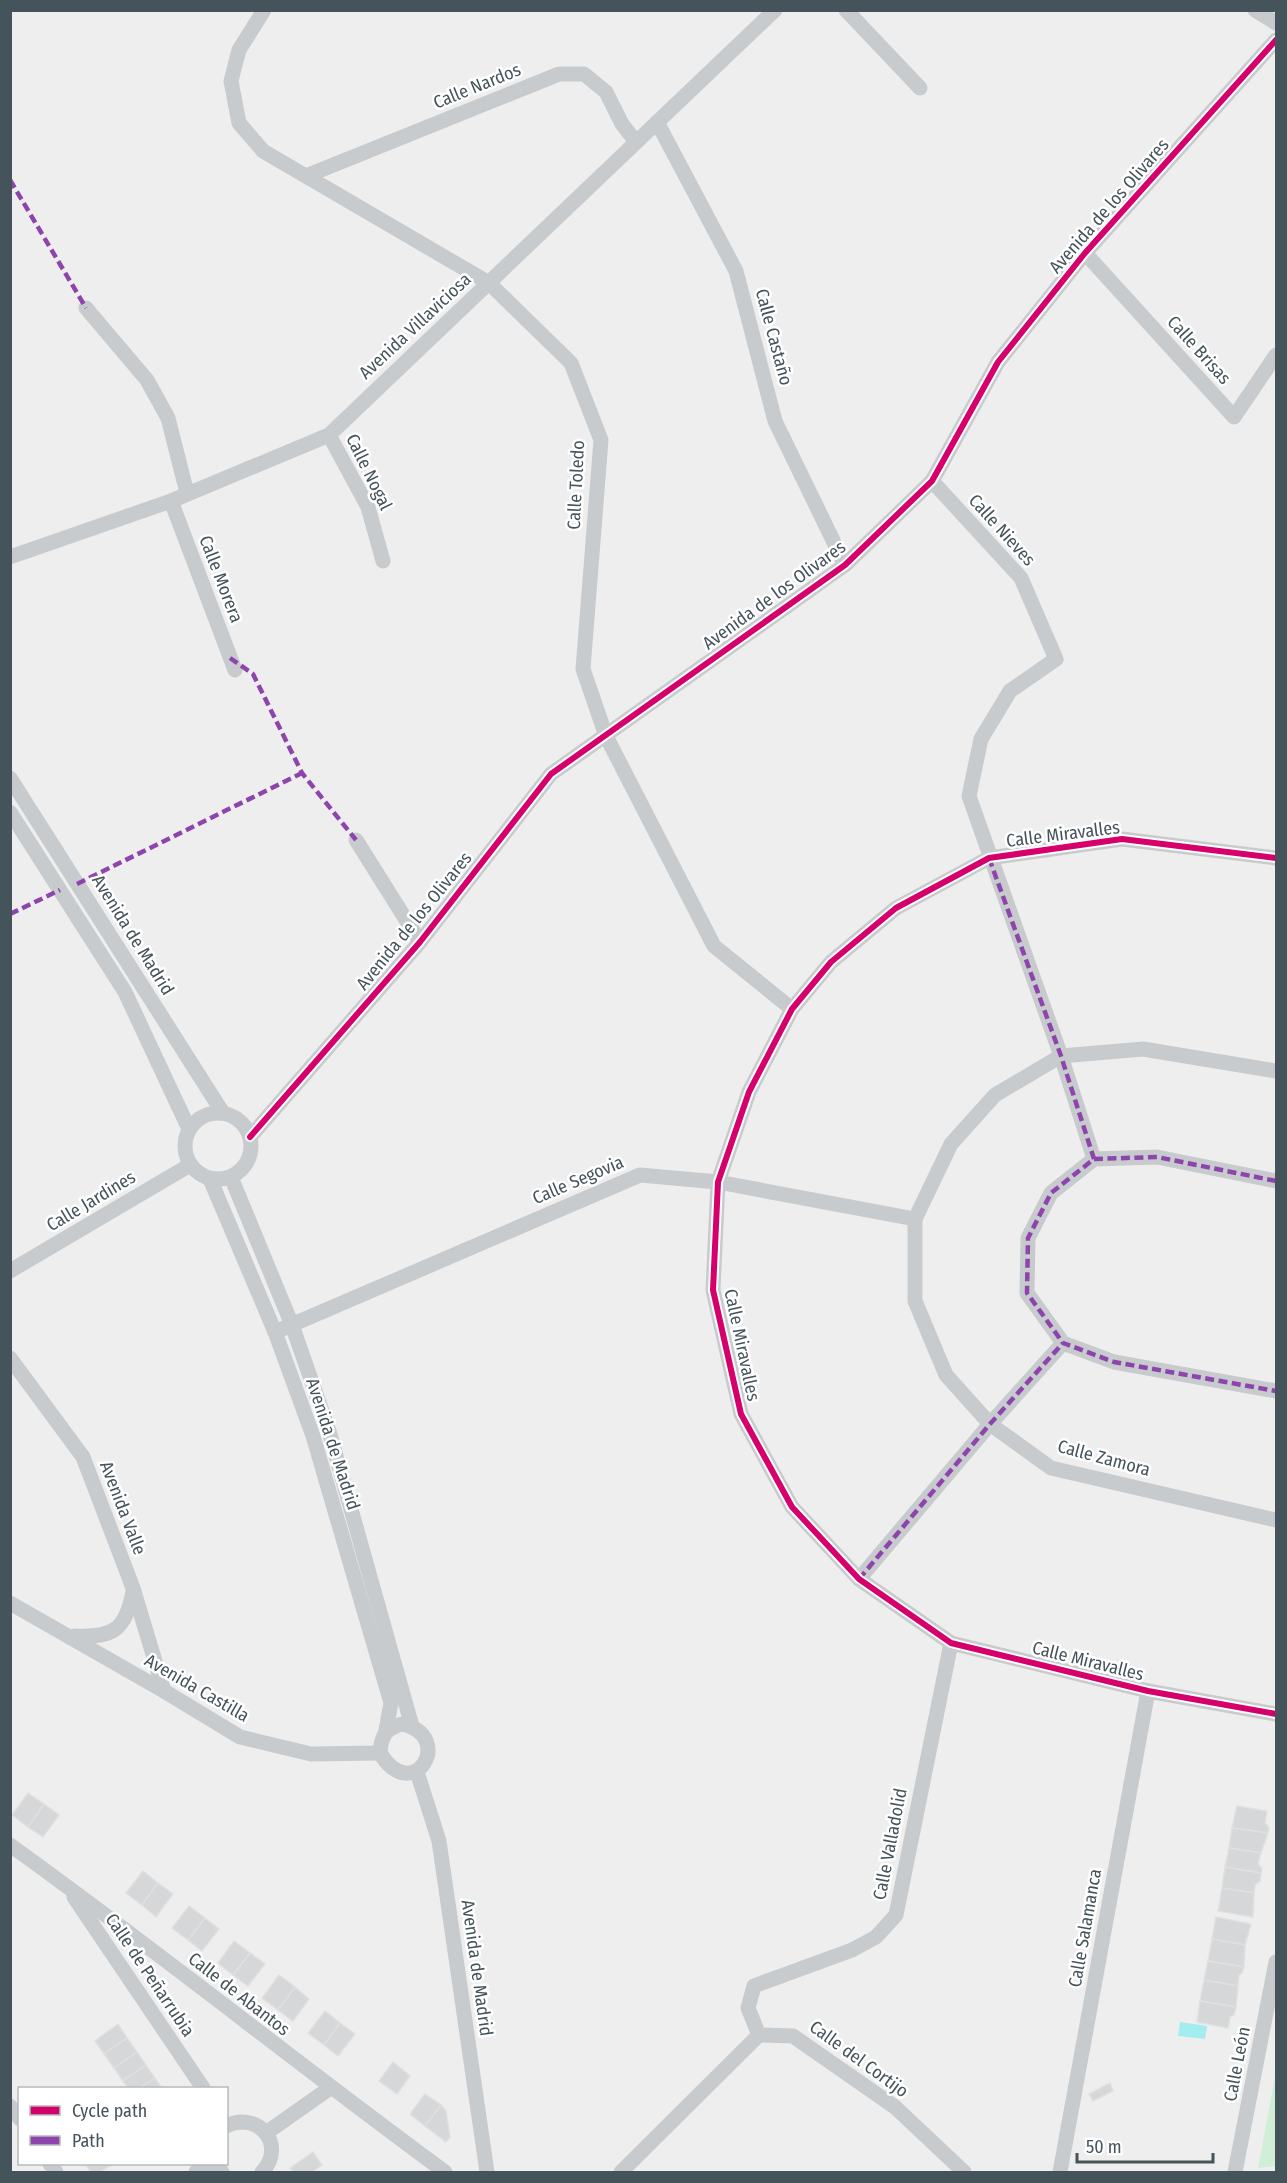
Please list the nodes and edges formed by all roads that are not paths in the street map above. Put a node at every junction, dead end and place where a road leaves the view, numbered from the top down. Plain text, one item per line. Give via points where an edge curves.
1 (264, 10) edge
2 (775, 10) edge
3 (846, 10) edge
4 (1255, 10) edge
5 (1276, 23) edge
6 (1276, 40) edge
7 (920, 87) dead end
8 (657, 122) junction
9 (636, 142) junction
10 (306, 176) junction
11 (1085, 253) junction
12 (489, 283) junction
13 (86, 308) dead end
14 (1276, 355) edge
15 (329, 435) junction
16 (932, 481) junction
17 (187, 493) junction
18 (171, 501) junction
19 (10, 556) edge
20 (383, 561) dead end
21 (845, 565) junction
22 (235, 670) dead end
23 (606, 736) junction
24 (10, 778) edge
25 (10, 812) edge
26 (356, 840) dead end
27 (989, 858) junction
28 (1276, 858) edge
29 (420, 942) junction
30 (792, 1009) junction
31 (1061, 1056) junction
32 (1276, 1071) edge
33 (223, 1113) junction
34 (189, 1129) junction
35 (250, 1137) junction
36 (1094, 1159) junction
37 (190, 1165) junction
38 (231, 1177) junction
39 (210, 1179) junction
40 (718, 1182) junction
41 (1276, 1182) edge
42 (915, 1219) junction
43 (10, 1271) edge
44 (292, 1325) junction
45 (275, 1332) junction
46 (1064, 1343) junction
47 (10, 1358) edge
48 (1276, 1391) edge
49 (990, 1424) junction
50 (1276, 1520) edge
51 (859, 1579) junction
52 (133, 1588) junction
53 (10, 1603) edge
54 (69, 1636) junction
55 (951, 1643) junction
56 (164, 1691) junction
57 (1148, 1691) junction
58 (1276, 1714) edge
59 (412, 1726) junction
60 (386, 1730) junction
61 (380, 1753) junction
62 (417, 1772) junction
63 (10, 1845) edge
64 (65, 1884) junction
65 (1276, 1962) edge
66 (759, 2035) junction
67 (202, 2087) edge
68 (330, 2088) junction
69 (228, 2125) edge
70 (266, 2133) junction
71 (262, 2172) edge
72 (445, 2172) edge
73 (487, 2172) edge
74 (621, 2172) edge
75 (964, 2172) edge
76 (1060, 2172) edge
77 (1235, 2172) edge

1 - 10 street, Calle Toledo via 239,50 231,81 239,123 263,151
2 - 8 street, Avenida Villaviciosa
3 - 7 street
4 - 5 street
6 - 11 street, Avenida de los Olivares
8 - 9 street, Avenida Villaviciosa
8 - 21 street, Calle Castaño via 736,271 776,421
9 - 10 street, Calle Nardos via 606,92 584,74 559,74
9 - 12 street, Avenida Villaviciosa
10 - 12 street, Calle Toledo
11 - 14 street, Calle Brisas via 1234,417
11 - 16 street, Avenida de los Olivares via 998,362
12 - 15 street, Avenida Villaviciosa
12 - 23 street, Calle Toledo via 571,363 601,441 583,669
13 - 17 street via 147,380 168,418
15 - 17 street, Avenida Villaviciosa
15 - 20 street, Calle Nogal via 368,507
16 - 21 street, Avenida de los Olivares
16 - 27 street, Calle Nieves via 1021,578 1056,659 1010,691 981,739 969,796
17 - 18 street, Avenida Villaviciosa
18 - 19 street, Avenida Villaviciosa
18 - 22 street, Calle Morera
21 - 23 street, Avenida de los Olivares
23 - 29 street, Avenida de los Olivares via 551,774
23 - 30 street, Calle Toledo via 714,946
24 - 33 street, Avenida de Madrid
25 - 34 street, Avenida de Madrid via 125,992
26 - 29 street
27 - 28 street, Calle Miravalles via 1122,839
27 - 30 street, Calle Miravalles via 896,908 831,962
27 - 31 street
29 - 35 street, Avenida de los Olivares
30 - 40 street, Calle Miravalles via 749,1092
31 - 32 street, Calle Zamora via 1143,1049
31 - 36 street
31 - 42 street, Calle Zamora via 995,1095 951,1144
33 - 34 street via 202,1116
33 - 35 street via 236,1118
34 - 37 street via 184,1147
35 - 38 street via 251,1151 245,1166
36 - 41 street via 1158,1157
36 - 46 street via 1051,1193 1028,1238 1027,1293
37 - 39 street
37 - 43 street, Calle Jardines
38 - 39 street
38 - 44 street, Avenida de Madrid
39 - 45 street, Avenida de Madrid
40 - 42 street, Calle Segovia
40 - 44 street, Calle Segovia via 640,1175
40 - 51 street, Calle Miravalles via 713,1290 741,1414 792,1507
42 - 49 street, Calle Zamora via 915,1301 946,1375
44 - 45 street, Calle Segovia
44 - 59 street, Avenida de Madrid via 329,1431
45 - 60 street, Avenida de Madrid via 313,1436 391,1703
46 - 48 street via 1114,1362
46 - 49 street
47 - 52 street, Avenida Valle via 83,1457
49 - 50 street, Calle Zamora via 1051,1468
49 - 51 street
51 - 55 street, Calle Miravalles
52 - 54 street via 129,1612 115,1631 94,1637
52 - 56 street, Avenida Valle
53 - 54 street, Avenida Castilla
54 - 56 street, Avenida Castilla
55 - 57 street, Calle Miravalles
55 - 66 street, Calle Valladolid via 896,1915 876,1936 852,1950 754,1986 748,2008
56 - 61 street, Avenida Castilla via 240,1737 311,1754
57 - 58 street, Calle Miravalles
57 - 76 street, Calle Salamanca
59 - 60 street via 393,1725
59 - 62 street via 422,1733 428,1748 424,1766
60 - 61 street via 380,1741
61 - 62 street via 398,1771
62 - 73 street, Avenida de Madrid via 439,1841
63 - 64 street, Calle de Abantos
64 - 67 street, Calle de Peñarrubia
64 - 68 street, Calle de Abantos
65 - 77 street, Calle León
66 - 74 street
66 - 75 street, Calle del Cortijo via 793,2036 895,2107
68 - 70 street
68 - 72 street, Calle de Abantos
69 - 70 street via 248,2122
70 - 71 street via 272,2155

